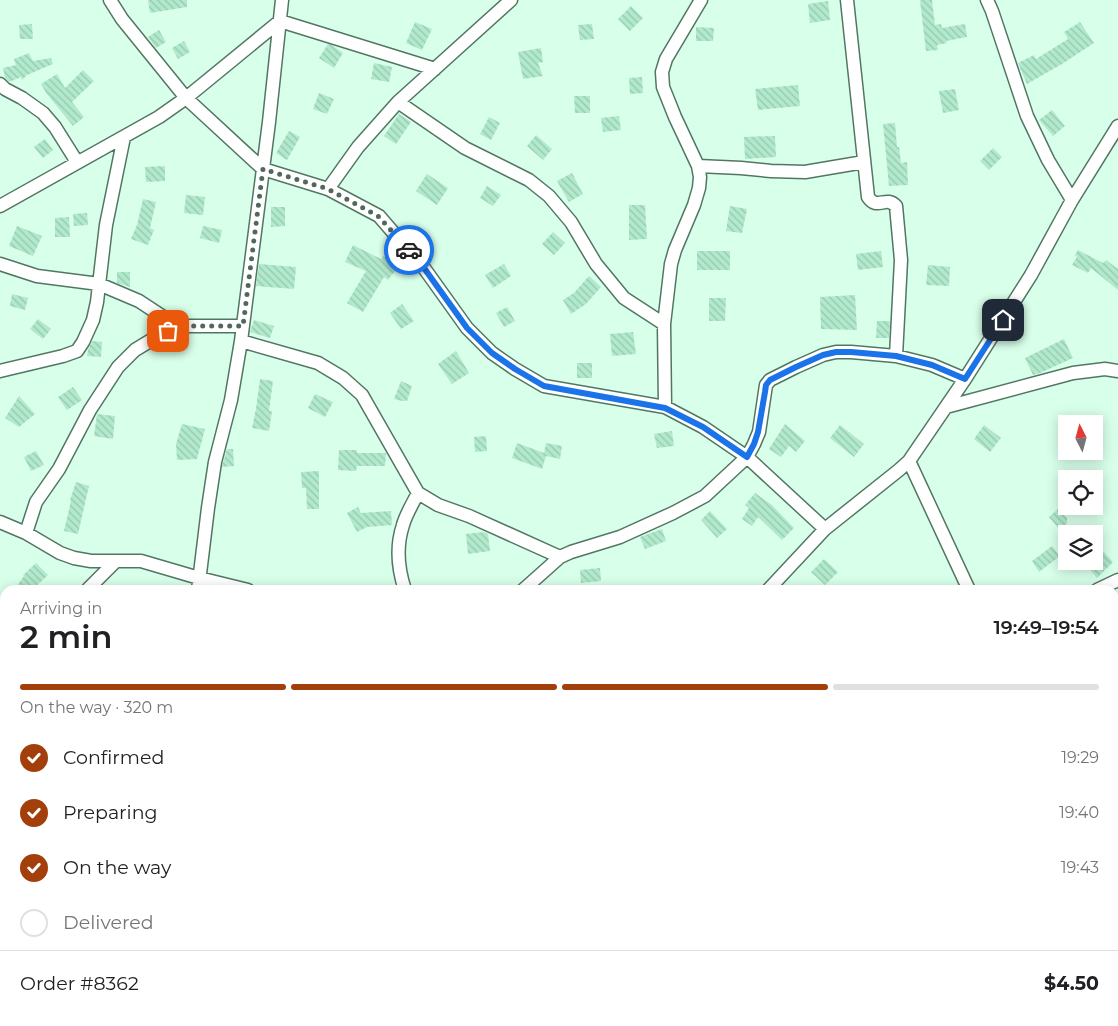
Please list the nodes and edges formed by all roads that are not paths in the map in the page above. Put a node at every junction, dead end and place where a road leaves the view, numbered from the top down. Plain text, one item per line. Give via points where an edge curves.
1 (110, 0) edge
2 (511, 0) edge
3 (701, 0) edge
4 (847, 0) edge
5 (987, 0) edge
6 (282, 1) edge
7 (280, 21) junction
8 (435, 69) junction
9 (0, 84) edge
10 (186, 98) junction
11 (398, 102) junction
12 (1116, 131) edge
13 (124, 137) junction
14 (78, 162) junction
15 (864, 162) junction
16 (698, 166) junction
17 (263, 169) junction
18 (328, 189) junction
19 (1072, 200) junction
20 (0, 206) edge
21 (0, 264) edge
22 (99, 284) junction
23 (664, 324) junction
24 (177, 326) junction
25 (243, 326) junction
26 (241, 341) junction
27 (896, 356) junction
28 (0, 371) edge
29 (1118, 371) edge
30 (965, 379) junction
31 (946, 407) junction
32 (665, 408) junction
33 (747, 457) junction
34 (909, 461) junction
35 (418, 493) junction
36 (0, 522) edge
37 (825, 529) junction
38 (26, 533) junction
39 (560, 557) junction
40 (116, 562) junction
41 (199, 584) edge
42 (92, 585) edge
43 (403, 585) edge
44 (529, 585) edge
45 (773, 585) edge
46 (967, 585) edge

1 - 10 street
2 - 8 street
3 - 16 street via 666,59 662,72 663,88 674,117
4 - 15 street
5 - 19 street via 1027,116
6 - 7 street
7 - 8 street
7 - 10 street
7 - 17 street
8 - 11 street
9 - 14 street via 43,113
10 - 13 street
10 - 17 street
11 - 18 street via 358,147
11 - 23 street via 464,148 529,180 549,196 572,222 596,264 624,298
12 - 19 street
13 - 14 street
13 - 22 street via 106,225
14 - 20 street
15 - 16 street via 805,172
15 - 27 street via 868,197 876,204 892,202 896,206 901,260
16 - 23 street via 699,188 671,264
17 - 18 street
17 - 25 street
18 - 32 street via 378,216 424,268 467,328 492,353 515,369 544,386
19 - 30 street via 1031,275
21 - 22 street via 37,276
22 - 24 street via 139,301
22 - 28 street via 93,320 77,351
23 - 32 street
24 - 25 street
24 - 38 street via 135,350 118,367 90,410 59,469 36,502
25 - 26 street
26 - 35 street via 318,364 343,378 362,395
26 - 41 street via 231,400 215,462
27 - 30 street via 932,365
27 - 33 street via 836,352 770,380 766,385 758,432
29 - 31 street via 1105,369 1073,374
30 - 31 street
31 - 34 street
32 - 33 street via 703,427
33 - 37 street
33 - 39 street via 705,496 674,513 620,537
34 - 37 street
34 - 46 street
35 - 39 street
35 - 43 street via 403,523 398,547
36 - 38 street
37 - 45 street
38 - 40 street via 74,558
39 - 44 street
40 - 41 street via 141,561
40 - 42 street

